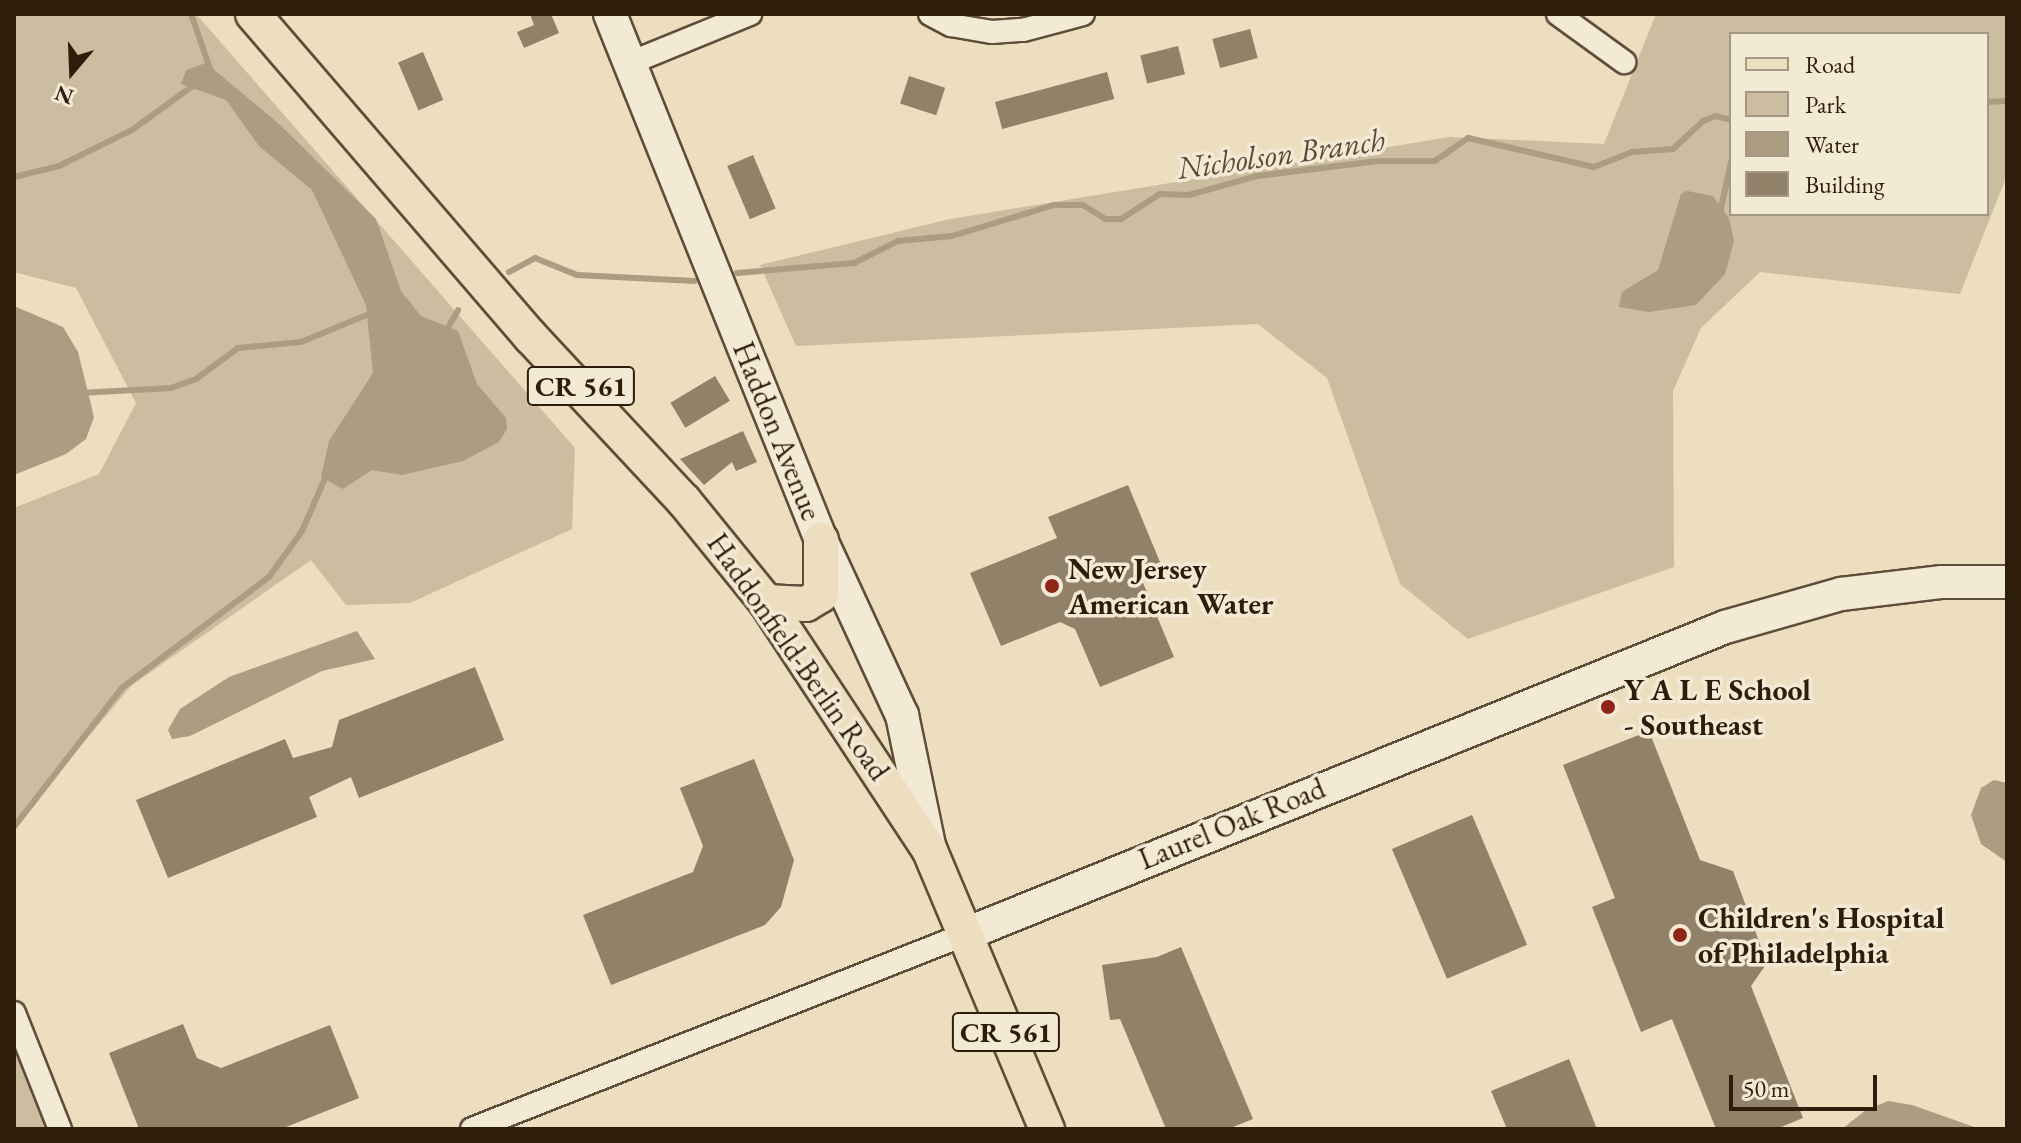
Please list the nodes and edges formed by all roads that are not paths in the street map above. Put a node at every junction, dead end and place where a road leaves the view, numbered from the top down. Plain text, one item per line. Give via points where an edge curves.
1 (253, 14) edge
2 (610, 14) edge
3 (750, 14) edge
4 (930, 14) edge
5 (1083, 14) edge
6 (1558, 14) edge
7 (1624, 62) dead end
8 (630, 63) junction
9 (821, 540) junction
10 (2007, 582) edge
11 (766, 602) junction
12 (930, 851) junction
13 (966, 934) junction
14 (14, 1013) edge
15 (60, 1129) edge
16 (472, 1129) edge
17 (1047, 1129) edge

1 - 11 main road, Haddonfield-Berlin Road / CR 561 via 531,337 684,501
2 - 8 street, Haddon Avenue
3 - 8 street
4 - 5 street via 951,25 992,32 1023,30
6 - 7 street
8 - 9 street, Haddon Avenue
9 - 11 main road via 821,595 806,604
9 - 12 street, Haddon Avenue via 902,715
10 - 13 street, Laurel Oak Road via 1942,582 1841,594 1725,627
11 - 12 main road, Haddonfield-Berlin Road / CR 561
12 - 13 main road, Haddonfield-Berlin Road / CR 561
13 - 16 street, Laurel Oak Road
13 - 17 main road, Haddonfield-Berlin Road / CR 561
14 - 15 street

